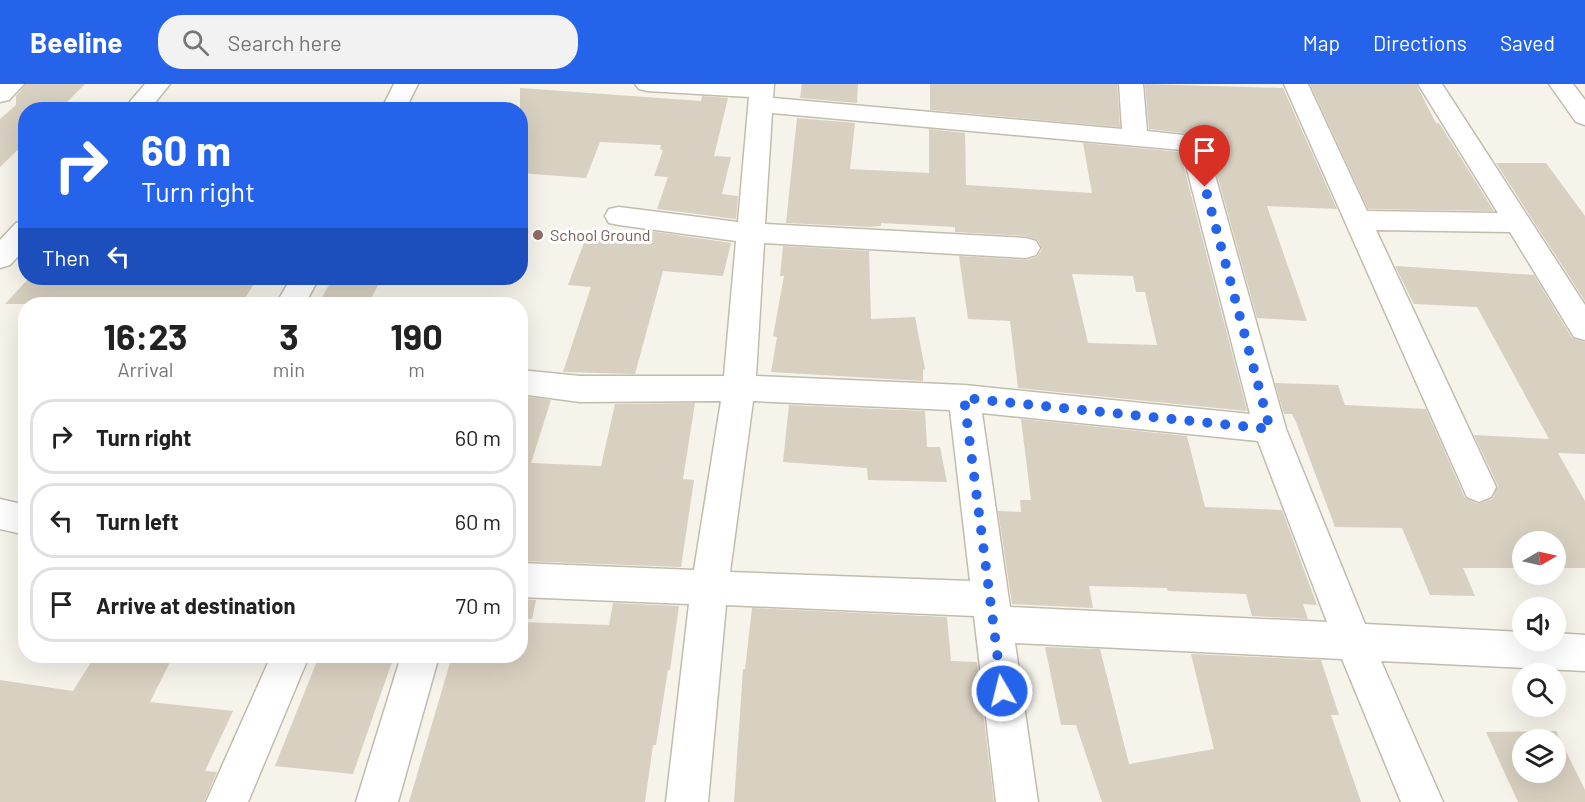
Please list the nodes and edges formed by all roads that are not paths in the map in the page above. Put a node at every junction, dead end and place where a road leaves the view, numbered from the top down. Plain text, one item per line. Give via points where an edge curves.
1 (12, 84) edge
2 (158, 84) edge
3 (406, 84) edge
4 (647, 84) edge
5 (1131, 84) edge
6 (1296, 84) edge
7 (1430, 84) edge
8 (1561, 84) edge
9 (761, 93) edge
10 (0, 95) edge
11 (142, 102) edge
12 (397, 102) edge
13 (1585, 117) edge
14 (1134, 138) junction
15 (619, 216) dead end
16 (1356, 220) junction
17 (1518, 224) junction
18 (751, 233) junction
19 (18, 239) edge
20 (1026, 248) dead end
21 (0, 258) edge
22 (1585, 329) edge
23 (528, 383) edge
24 (739, 388) junction
25 (964, 398) junction
26 (1270, 429) junction
27 (1479, 488) dead end
28 (0, 514) edge
29 (18, 518) edge
30 (528, 580) edge
31 (709, 589) junction
32 (991, 611) junction
33 (1353, 642) junction
34 (1585, 653) edge
35 (287, 663) edge
36 (418, 663) edge
37 (227, 802) edge
38 (377, 802) edge
39 (687, 802) edge
40 (1017, 802) edge
41 (1422, 802) edge

1 - 10 street
2 - 11 street
3 - 12 street
4 - 9 street
5 - 14 street
6 - 16 street
7 - 17 street
8 - 13 street
9 - 14 street
9 - 18 street
14 - 26 street via 1193,143
15 - 18 street
16 - 17 street
16 - 27 street
17 - 22 street
18 - 20 street
18 - 24 street
19 - 21 street
23 - 24 street via 580,389
24 - 25 street
24 - 31 street
25 - 26 street
25 - 32 street
26 - 33 street
28 - 29 street
30 - 31 street
31 - 32 street
31 - 39 street
32 - 33 street
32 - 40 street
33 - 34 street
33 - 41 street
35 - 37 street
36 - 38 street

